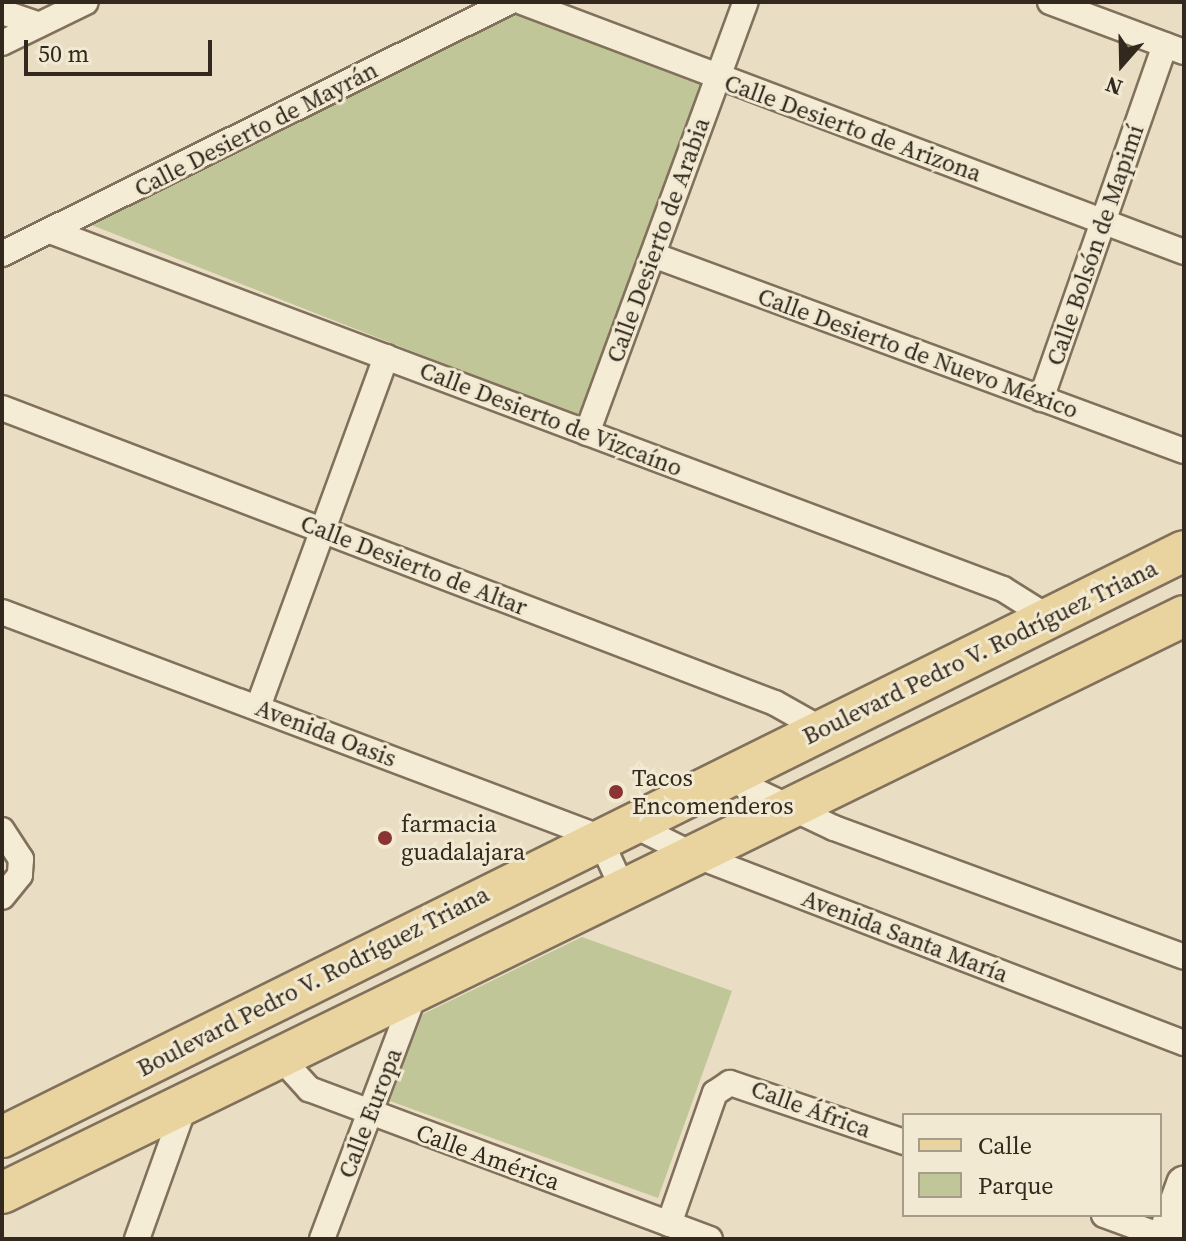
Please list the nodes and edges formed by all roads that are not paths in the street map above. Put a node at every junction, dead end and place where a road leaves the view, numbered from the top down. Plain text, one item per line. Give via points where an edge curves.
1 (86, 2) edge
2 (509, 2) edge
3 (522, 2) edge
4 (746, 2) edge
5 (1050, 2) edge
6 (2, 12) edge
7 (39, 25) junction
8 (2, 43) edge
9 (1174, 49) edge
10 (718, 78) junction
11 (1103, 221) junction
12 (50, 231) junction
13 (1184, 252) edge
14 (2, 254) edge
15 (653, 255) junction
16 (386, 357) junction
17 (1041, 399) junction
18 (2, 408) edge
19 (587, 433) junction
20 (1184, 451) edge
21 (322, 530) junction
22 (1184, 551) edge
23 (2, 612) edge
24 (1046, 616) junction
25 (1184, 616) edge
26 (258, 707) junction
27 (823, 730) junction
28 (726, 777) junction
29 (792, 807) junction
30 (2, 830) edge
31 (614, 830) junction
32 (692, 854) junction
33 (622, 887) junction
34 (2, 897) edge
35 (1184, 957) edge
36 (417, 988) junction
37 (1184, 1043) edge
38 (279, 1056) junction
39 (187, 1102) junction
40 (370, 1113) junction
41 (38, 1119) junction
42 (2, 1137) edge
43 (902, 1141) edge
44 (2, 1150) edge
45 (1184, 1184) edge
46 (2, 1193) edge
47 (1109, 1217) edge
48 (669, 1224) junction
49 (1164, 1238) edge
50 (137, 1239) edge
51 (322, 1239) edge
52 (710, 1239) edge

1 - 7 street
2 - 12 street, Calle Desierto de Mayrán
3 - 10 street, Calle Desierto de Arizona
4 - 10 street, Calle Desierto de Arabia
5 - 9 street
6 - 7 street
7 - 8 street
9 - 11 street, Calle Bolsón de Mapimí
10 - 11 street, Calle Desierto de Arizona
10 - 15 street, Calle Desierto de Arabia
11 - 13 street, Calle Desierto de Arizona
11 - 17 street, Calle Bolsón de Mapimí
12 - 14 street, Calle Desierto de Mayrán
12 - 16 street, Calle Desierto de Vizcaíno
15 - 17 street, Calle Desierto de Nuevo México
15 - 19 street, Calle Desierto de Arabia
16 - 19 street, Calle Desierto de Vizcaíno
16 - 21 street
17 - 20 street, Calle Desierto de Nuevo México
18 - 21 street, Calle Desierto de Altar
19 - 24 street, Calle Desierto de Vizcaíno via 1003,589
21 - 26 street
21 - 27 street, Calle Desierto de Altar via 775,703
22 - 24 main road, Boulevard Pedro V. Rodríguez Triana
23 - 26 street, Avenida Oasis
24 - 27 main road, Boulevard Pedro V. Rodríguez Triana
25 - 29 main road, Boulevard Pedro V. Rodríguez Triana
26 - 31 street, Avenida Oasis
27 - 28 main road, Boulevard Pedro V. Rodríguez Triana
28 - 29 street
28 - 31 main road, Boulevard Pedro V. Rodríguez Triana
29 - 32 main road, Boulevard Pedro V. Rodríguez Triana
29 - 35 street
30 - 34 street via 21,859 20,875
31 - 32 street, Avenida Santa María
31 - 33 street
31 - 41 main road, Boulevard Pedro V. Rodríguez Triana
32 - 33 main road, Boulevard Pedro V. Rodríguez Triana
32 - 37 street, Avenida Santa María
33 - 36 main road, Boulevard Pedro V. Rodríguez Triana
36 - 38 main road, Boulevard Pedro V. Rodríguez Triana
36 - 40 street, Calle Europa
38 - 39 main road, Boulevard Pedro V. Rodríguez Triana
38 - 40 street, Calle América via 309,1089
39 - 46 main road, Boulevard Pedro V. Rodríguez Triana
39 - 50 street
40 - 48 street, Calle América
40 - 51 street, Calle Europa
41 - 42 main road, Boulevard Pedro V. Rodríguez Triana
41 - 44 main road
43 - 48 street, Calle África via 730,1083 715,1093
45 - 49 main road
47 - 49 street
48 - 52 street, Calle América

